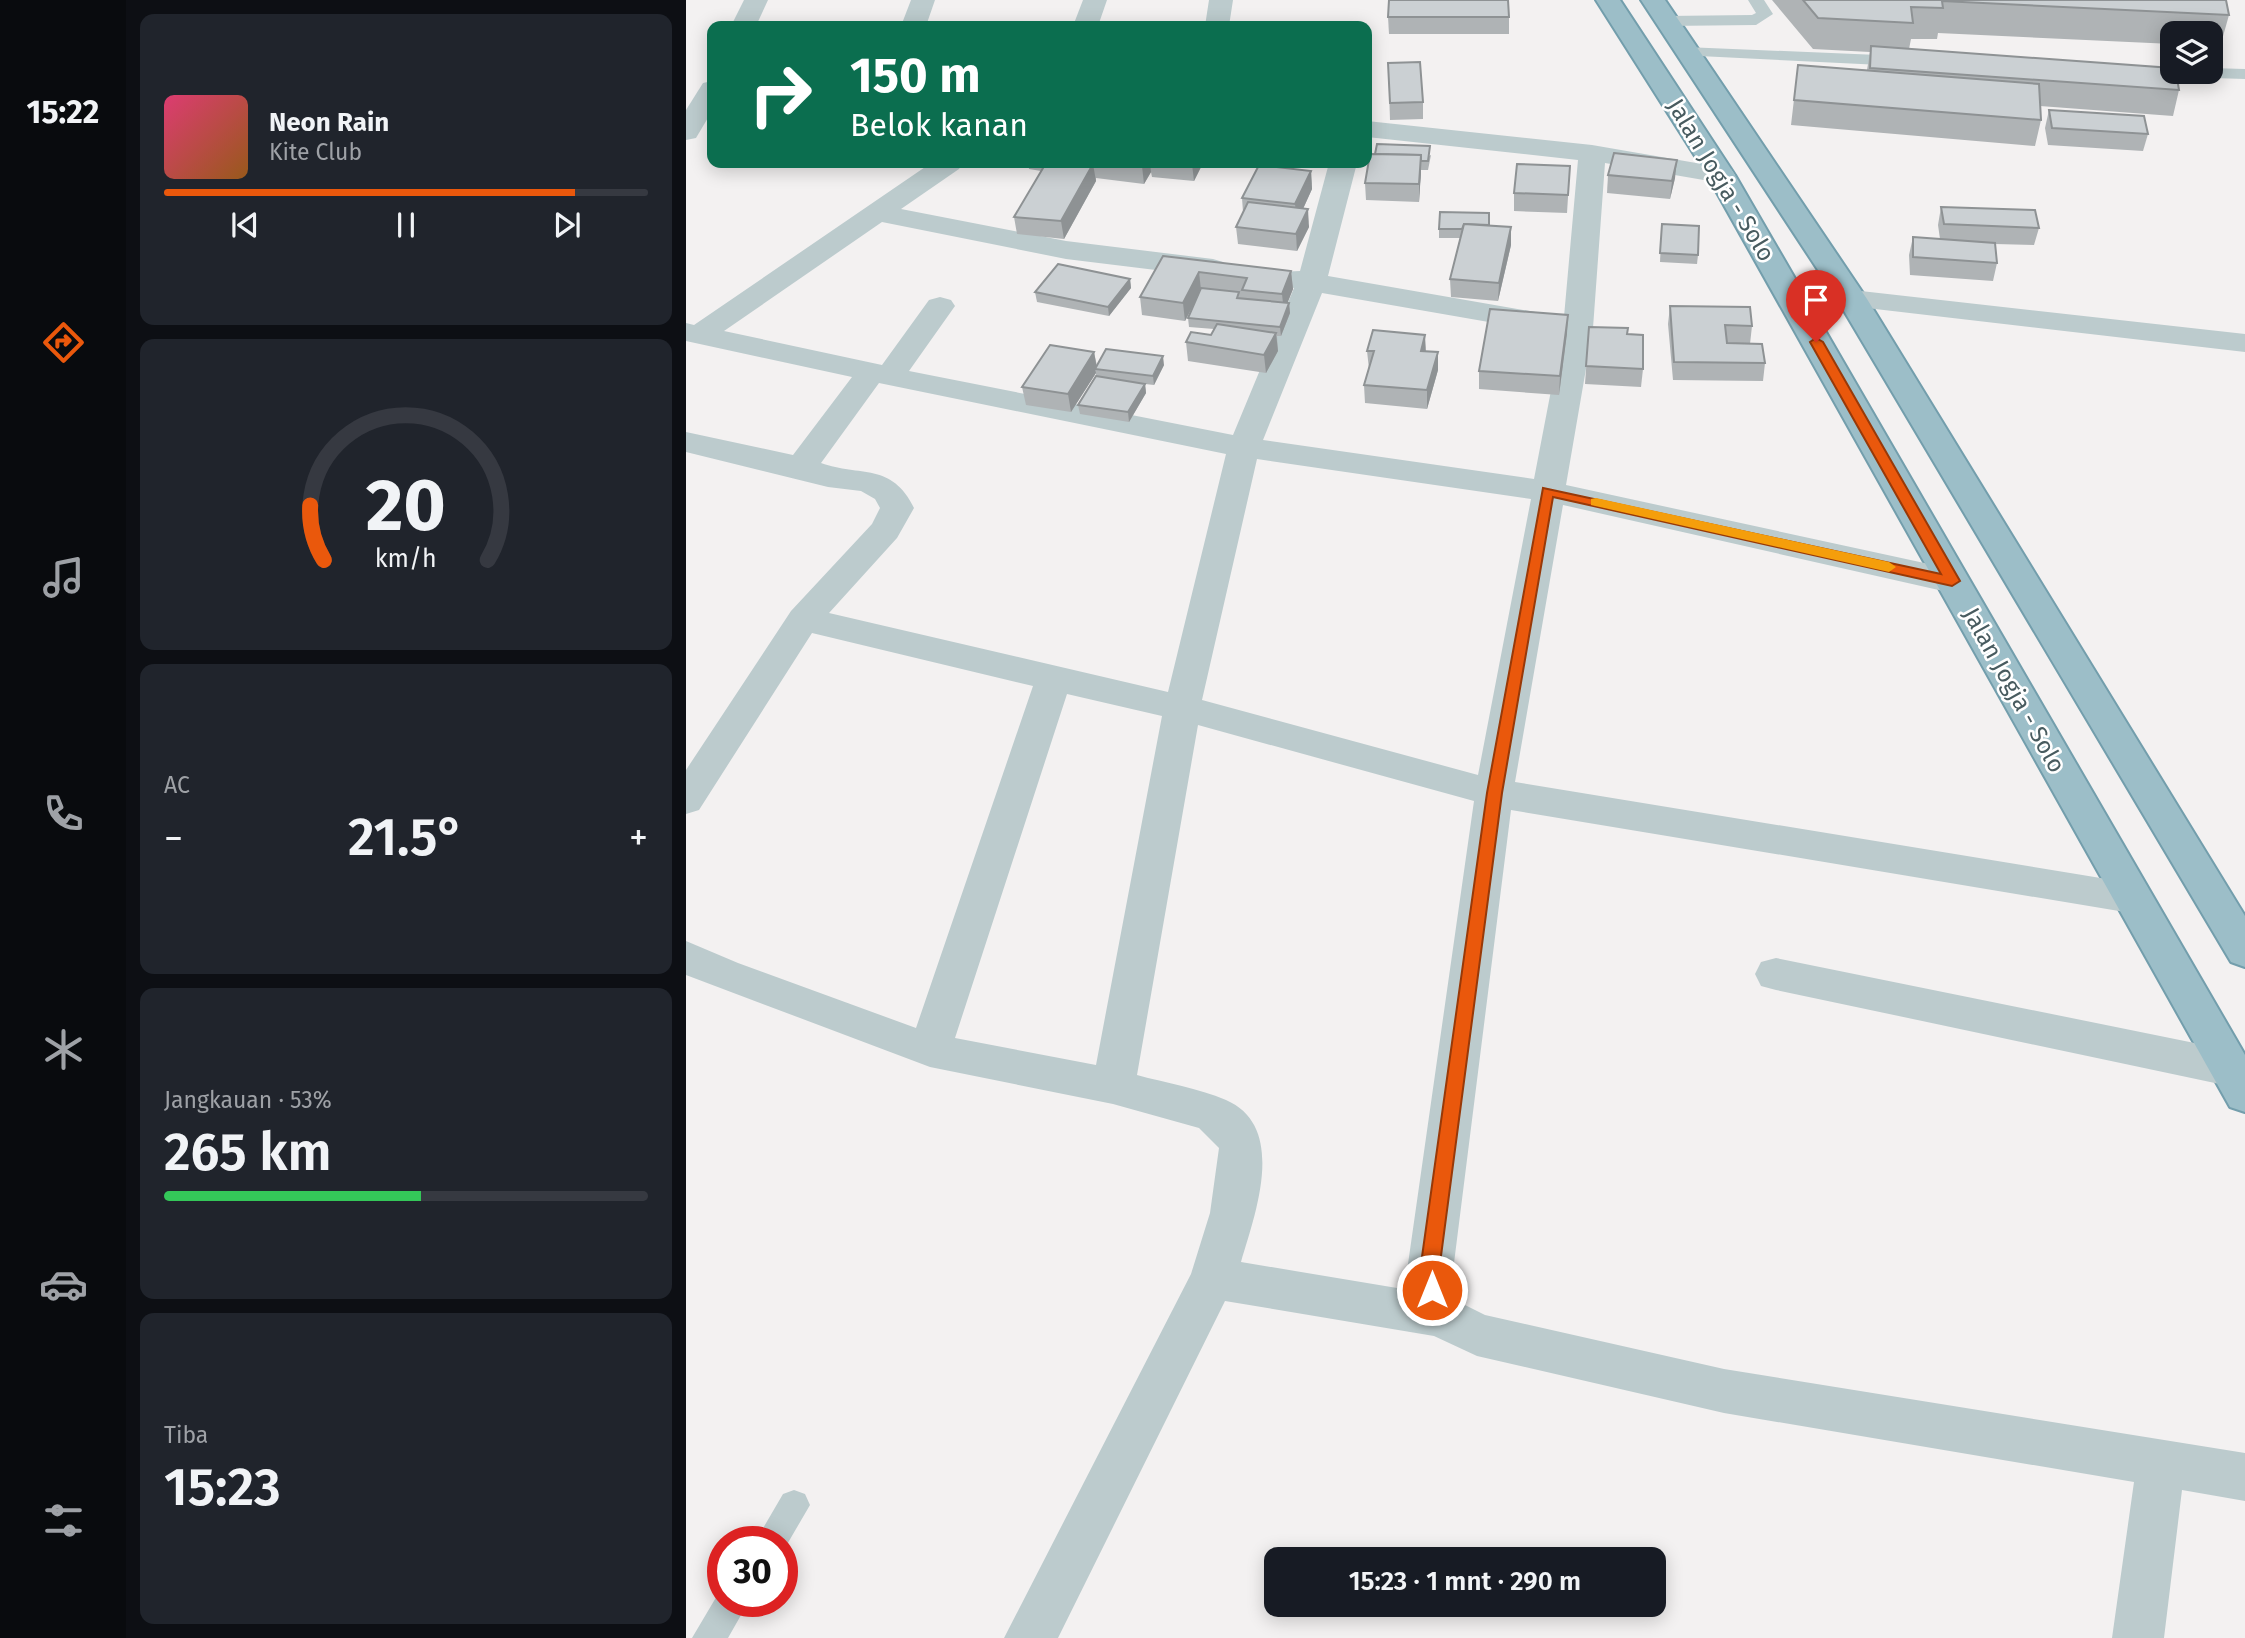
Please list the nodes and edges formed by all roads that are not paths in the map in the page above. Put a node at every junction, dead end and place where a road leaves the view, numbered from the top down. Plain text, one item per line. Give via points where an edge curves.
1 (756, 0) edge
2 (923, 0) edge
3 (1095, 0) edge
4 (1221, 0) edge
5 (1608, 0) edge
6 (1756, 0) edge
7 (1659, 11) edge
8 (746, 21) edge
9 (916, 21) edge
10 (1089, 21) edge
11 (1218, 21) edge
12 (1685, 52) junction
13 (1924, 62) edge
14 (2223, 73) edge
15 (2245, 74) edge
16 (707, 80) edge
17 (1372, 130) edge
18 (686, 132) edge
19 (1592, 153) junction
20 (941, 168) edge
21 (1342, 168) edge
22 (1721, 175) junction
23 (876, 212) junction
24 (1312, 281) junction
25 (1852, 299) junction
26 (940, 306) dead end
27 (1578, 328) junction
28 (693, 333) edge
29 (2245, 343) edge
30 (881, 375) junction
31 (686, 442) edge
32 (1244, 447) junction
33 (801, 467) junction
34 (1547, 491) junction
35 (1952, 581) junction
36 (803, 619) junction
37 (1054, 678) junction
38 (1182, 708) junction
39 (1494, 793) junction
40 (686, 800) edge
41 (2131, 898) junction
42 (2245, 951) edge
43 (686, 957) edge
44 (1776, 974) dead end
45 (930, 1050) junction
46 (2237, 1081) edge
47 (1113, 1086) junction
48 (1213, 1279) junction
49 (1441, 1316) junction
50 (2161, 1462) junction
51 (2245, 1477) edge
52 (794, 1505) dead end
53 (781, 1526) edge
54 (723, 1617) edge
55 (709, 1638) edge
56 (1030, 1638) edge
57 (2138, 1638) edge

1 - 8 street
2 - 9 street
3 - 10 street
4 - 11 street
5 - 22 highway, Jalan Jogja - Solo
6 - 7 lane via 1765,14 1756,20
7 - 12 highway, Jalan Jogja - Solo
12 - 13 lane
12 - 25 highway, Jalan Jogja - Solo
14 - 15 lane
16 - 18 street
17 - 19 street
19 - 22 street
19 - 27 street
20 - 23 street
21 - 24 street
22 - 35 highway, Jalan Jogja - Solo
23 - 24 street via 1066,250
23 - 28 street
24 - 27 street
24 - 32 street
25 - 29 street
25 - 42 highway, Jalan Jogja - Solo
26 - 30 street
27 - 34 street
28 - 30 street
30 - 32 street
30 - 33 street
31 - 33 street
32 - 34 street
32 - 38 street
33 - 36 street via 827,476 869,481 884,488 897,508 885,530
34 - 35 street
34 - 39 street
35 - 41 highway, Jalan Jogja - Solo
36 - 37 street
36 - 40 street
37 - 38 street
37 - 45 street
38 - 39 street
38 - 47 street
39 - 41 street
39 - 49 street via 1430,1271
41 - 46 highway, Jalan Jogja - Solo
43 - 45 street via 723,975
44 - 46 street
45 - 47 street
47 - 48 street via 1213,1114 1235,1132 1241,1148 1233,1213
48 - 49 street
48 - 56 street
49 - 50 street via 1477,1335 1724,1391
50 - 51 street
50 - 57 street
52 - 53 lane
54 - 55 lane

